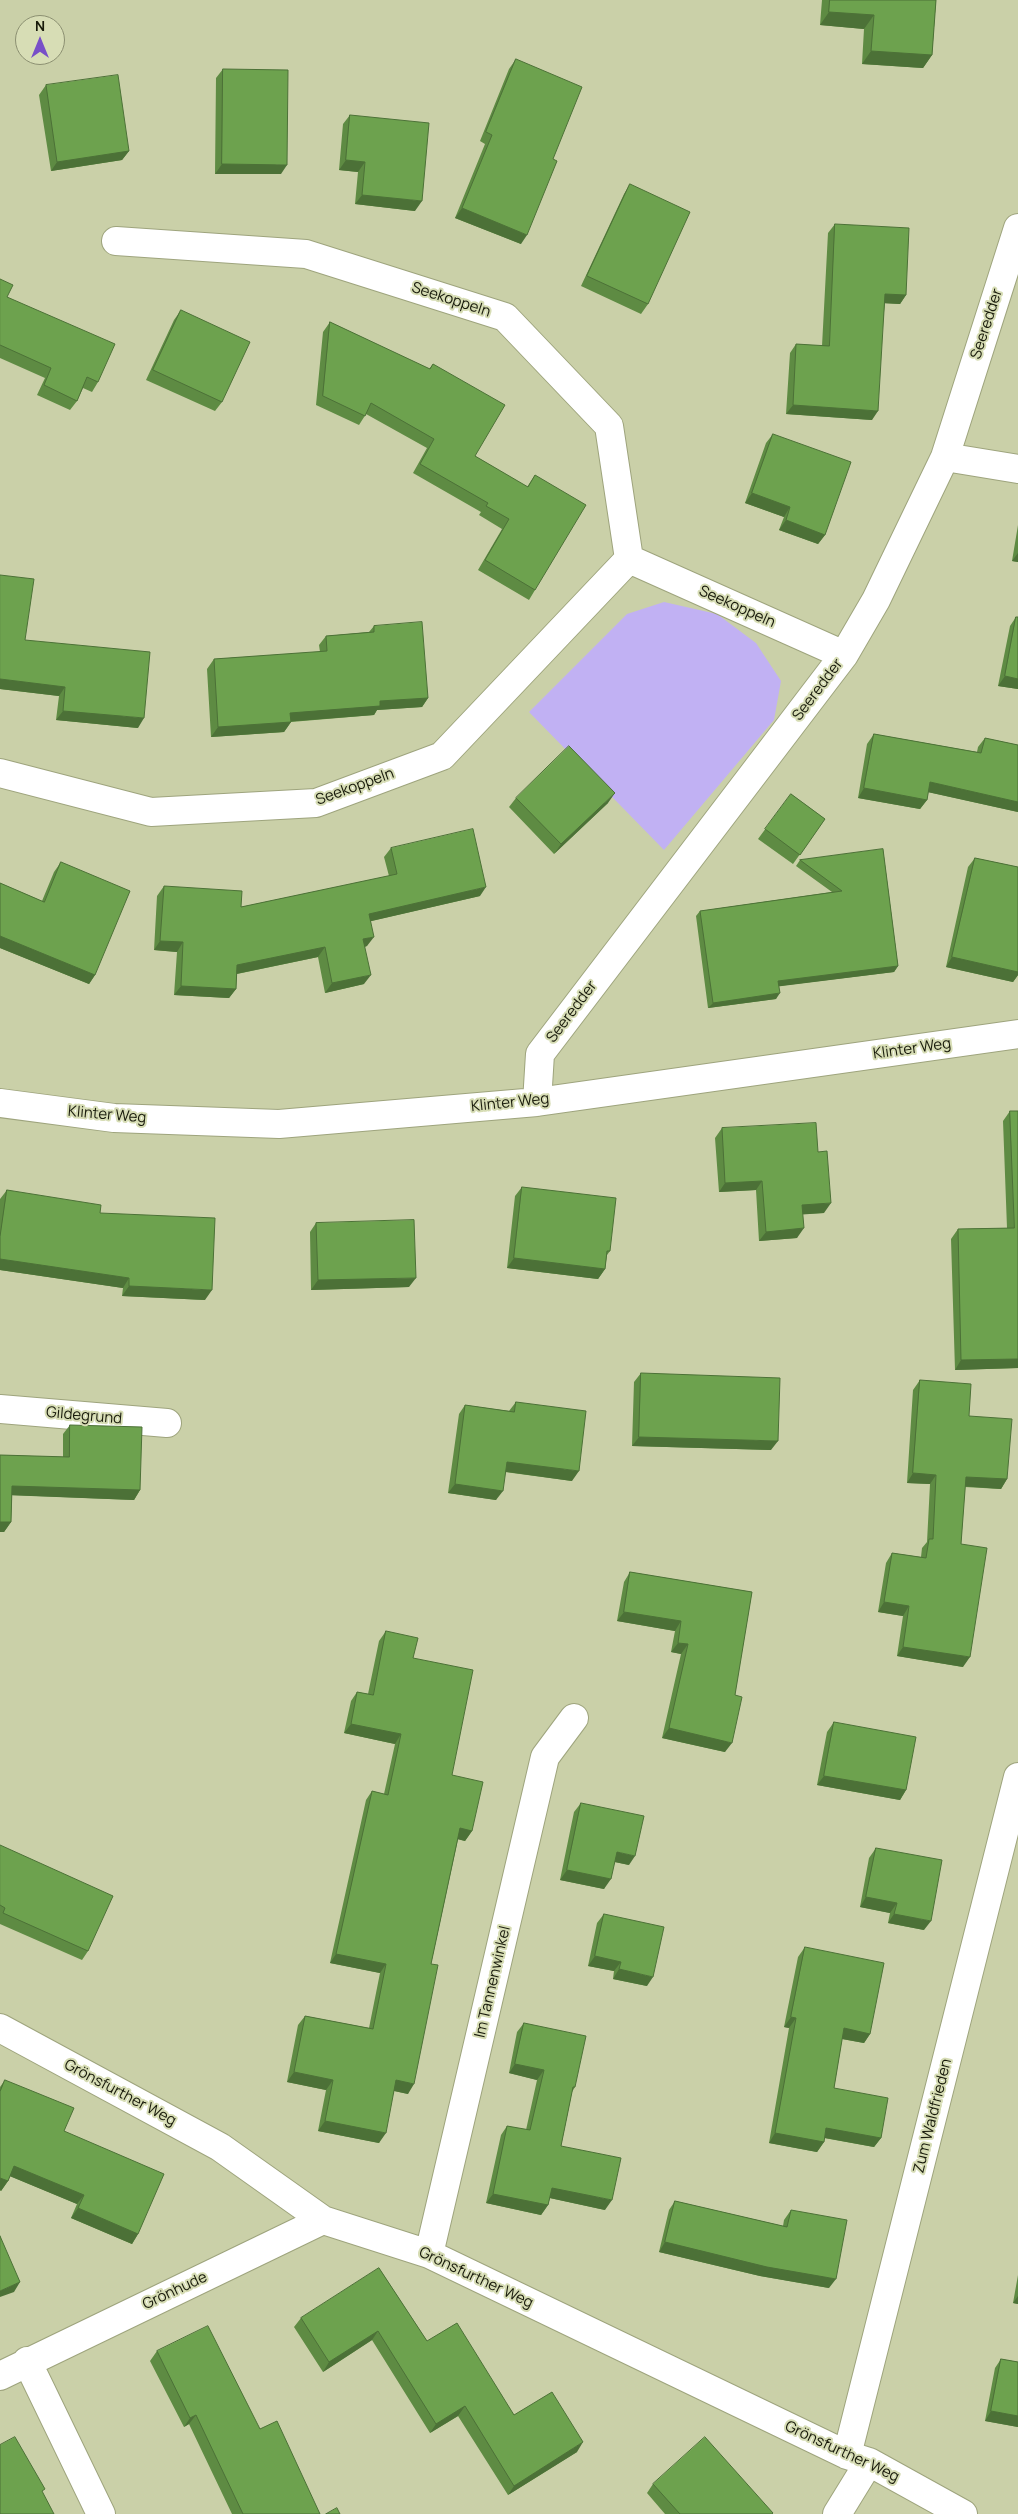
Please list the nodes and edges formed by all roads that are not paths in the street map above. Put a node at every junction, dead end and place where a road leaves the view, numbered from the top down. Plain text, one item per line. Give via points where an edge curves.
1 (1018, 228) edge
2 (116, 241) dead end
3 (945, 457) junction
4 (1018, 469) edge
5 (629, 560) junction
6 (844, 655) junction
7 (0, 773) edge
8 (1018, 1034) edge
9 (537, 1102) junction
10 (0, 1104) edge
11 (0, 1409) edge
12 (167, 1423) dead end
13 (574, 1718) dead end
14 (1018, 1777) edge
15 (0, 2028) edge
16 (324, 2220) junction
17 (429, 2254) junction
18 (27, 2361) junction
19 (0, 2376) edge
20 (858, 2459) junction
21 (101, 2514) edge
22 (838, 2514) edge
23 (963, 2514) edge

1 - 3 street, Seeredder
2 - 5 street, Seekoppeln via 306,254 505,317 608,426
3 - 4 street
3 - 6 street, Seeredder via 876,600
5 - 6 street, Seekoppeln
5 - 7 street, Seekoppeln via 442,756 316,804 151,812
6 - 9 street, Seeredder via 540,1054
8 - 9 street, Klinter Weg
9 - 10 street, Klinter Weg via 279,1124 114,1118
11 - 12 street, Gildegrund
13 - 17 street, Im Tannenwinkel via 545,1758
14 - 20 street, Zum Waldfrieden
15 - 16 street, Grönsfurther Weg via 220,2147
16 - 17 street, Grönsfurther Weg
16 - 18 street, Grönhude
17 - 20 street, Grönsfurther Weg
18 - 19 street, Grönhude
18 - 21 street
20 - 22 street, Zum Waldfrieden
20 - 23 street, Grönsfurther Weg

